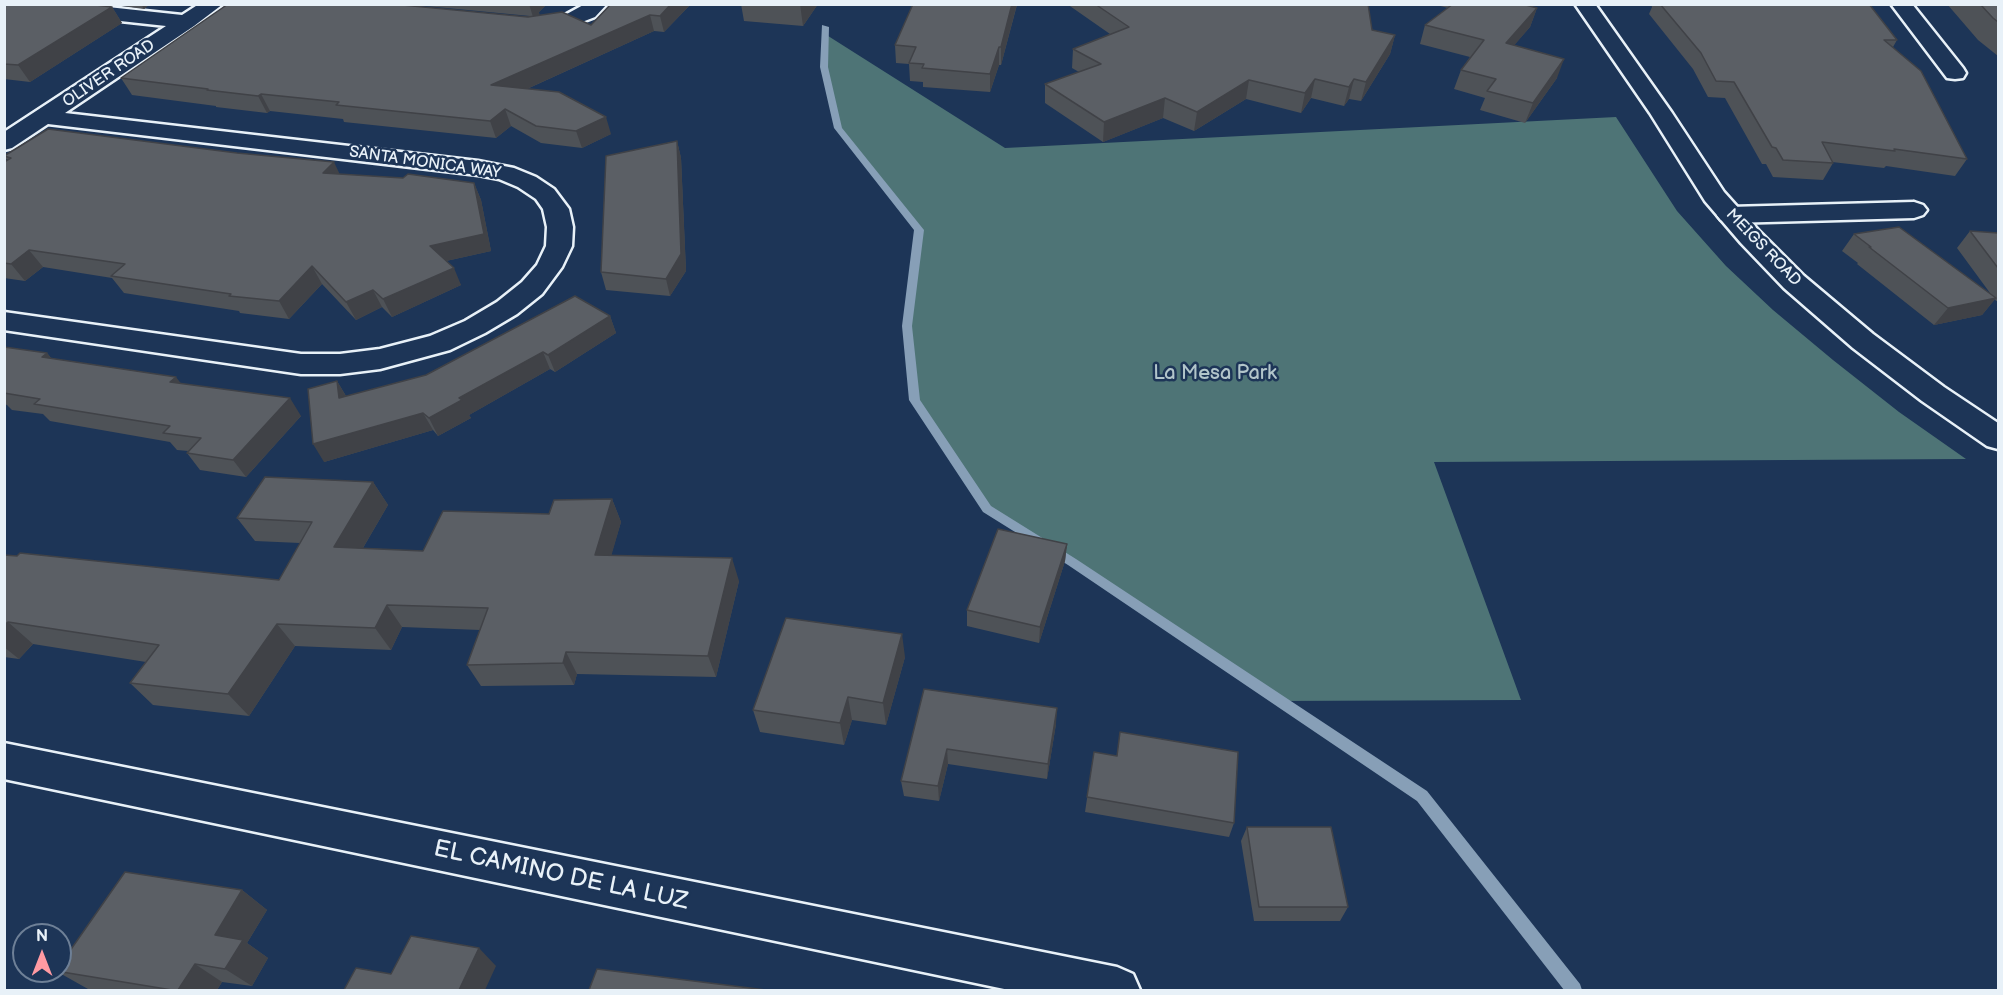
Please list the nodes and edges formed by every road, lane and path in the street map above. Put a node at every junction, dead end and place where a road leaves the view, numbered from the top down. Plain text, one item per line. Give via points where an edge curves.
1 (20, 4) edge
2 (213, 4) edge
3 (597, 4) edge
4 (1585, 4) edge
5 (1901, 4) edge
6 (187, 22) junction
7 (510, 23) edge
8 (1955, 74) dead end
9 (44, 117) junction
10 (4, 143) edge
11 (1914, 210) dead end
12 (1730, 215) junction
13 (4, 321) edge
14 (1998, 438) edge
15 (4, 761) edge
16 (1117, 990) edge

1 - 6 street
2 - 6 street, OLIVER ROAD
3 - 7 street via 579,17 556,24
4 - 12 street, MEIGS ROAD
5 - 8 street
6 - 9 street, OLIVER ROAD
9 - 10 street, OLIVER ROAD
9 - 13 street, SANTA MONICA WAY via 505,173 545,194 556,209 561,227 559,246 543,274 507,308 440,343 380,359 301,364
11 - 12 street
12 - 14 street, MEIGS ROAD via 1794,282 1863,341
15 - 16 street, EL CAMINO DE LA LUZ

